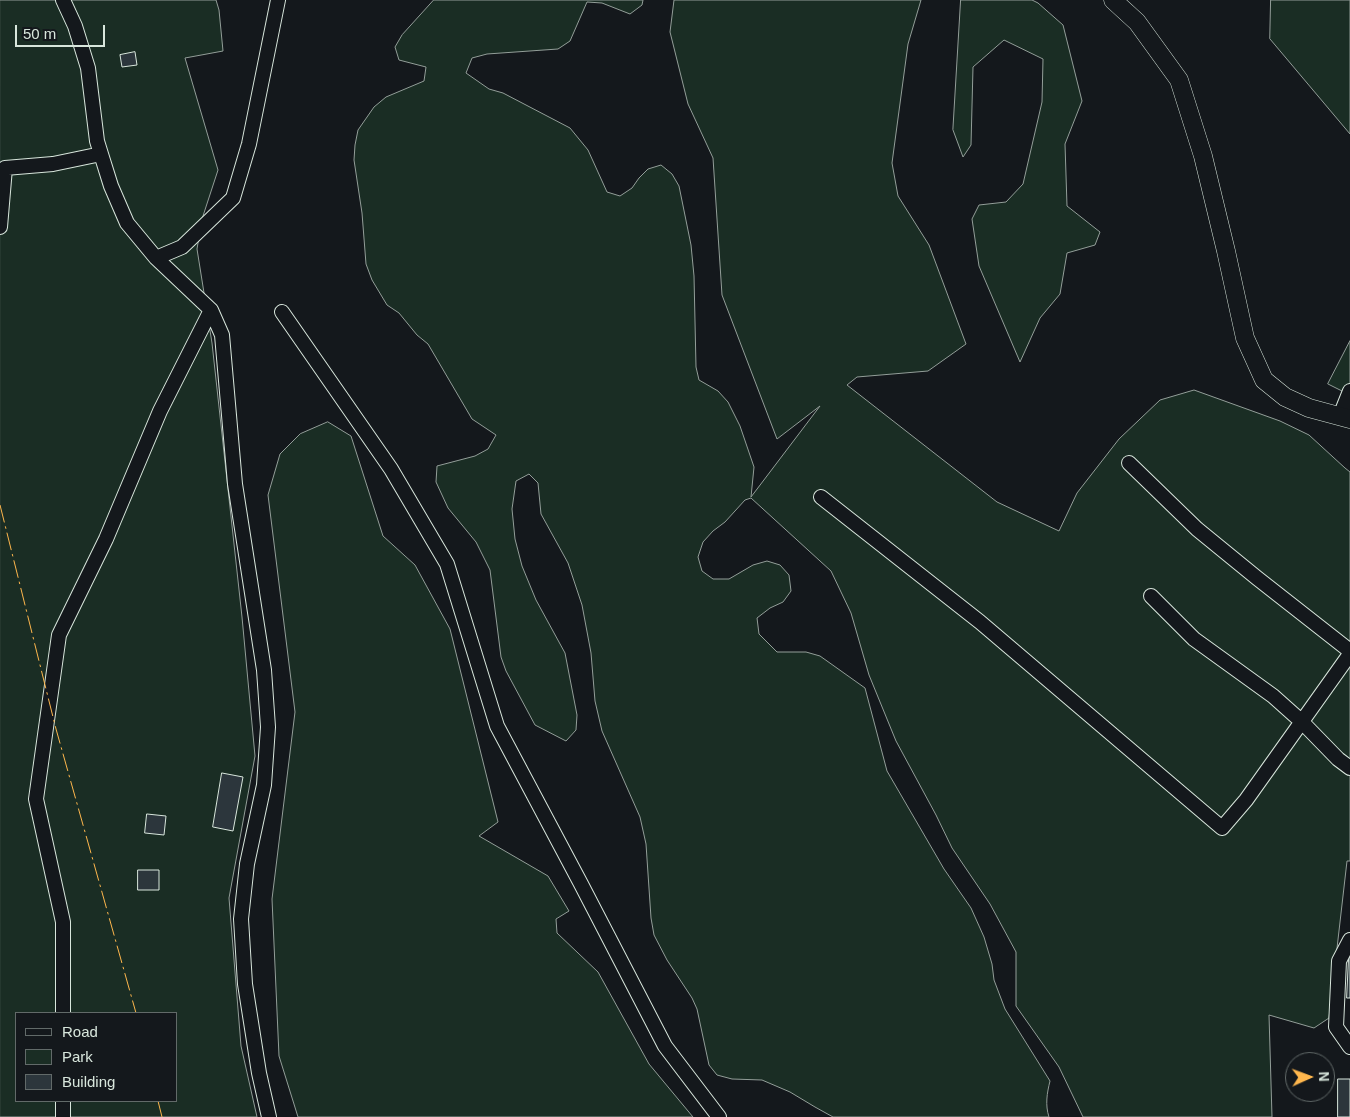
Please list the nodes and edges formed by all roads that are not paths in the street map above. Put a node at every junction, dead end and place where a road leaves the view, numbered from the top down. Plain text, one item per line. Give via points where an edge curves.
1 (63, 0) edge
2 (278, 0) edge
3 (1113, 0) edge
4 (101, 154) junction
5 (0, 227) edge
6 (156, 258) junction
7 (211, 310) junction
8 (282, 312) dead end
9 (1350, 392) edge
10 (1345, 418) edge
11 (1129, 463) dead end
12 (821, 497) dead end
13 (1150, 596) dead end
14 (1350, 653) edge
15 (1301, 721) junction
16 (1350, 768) edge
17 (1350, 940) edge
18 (63, 1012) edge
19 (1350, 1047) edge
20 (63, 1102) edge
21 (63, 1117) edge
22 (269, 1117) edge
23 (719, 1117) edge

1 - 4 street via 88,68
2 - 6 street via 249,144 233,198 182,247
3 - 10 main road via 1137,22 1178,80 1204,156 1245,338 1264,380 1285,397
4 - 5 street via 53,164 5,168
4 - 6 street via 110,186 127,223
6 - 7 street
7 - 18 street via 160,411 106,539 59,635 36,799 63,922
7 - 22 street via 222,335 235,484 264,670 268,727 264,784 247,864 241,919 245,984
8 - 23 street via 391,469 447,564 497,726 665,1046
9 - 10 street
11 - 14 street via 1197,528
12 - 15 street via 980,622 1222,828 1246,800
13 - 15 street via 1194,639 1273,696
14 - 15 street
15 - 16 street
17 - 19 street via 1339,961 1336,1027
20 - 21 street

